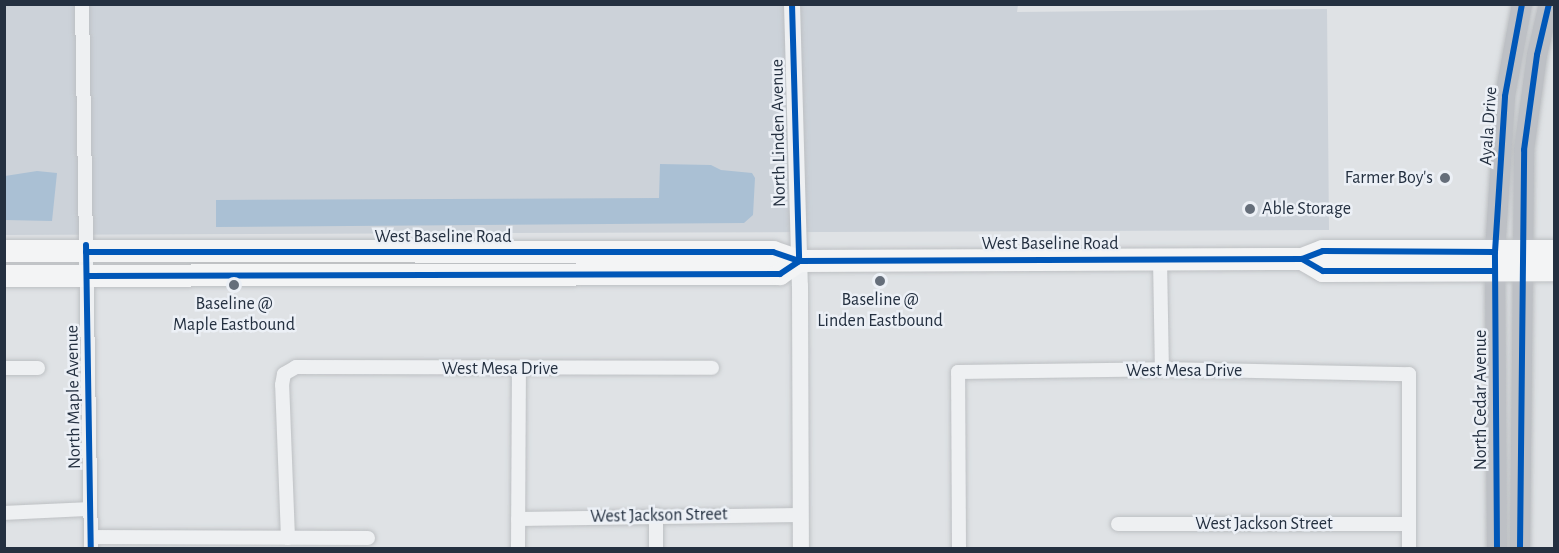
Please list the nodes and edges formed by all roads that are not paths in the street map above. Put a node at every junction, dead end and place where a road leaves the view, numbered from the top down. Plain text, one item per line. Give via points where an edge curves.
1 (82, 4) edge
2 (792, 4) edge
3 (1522, 4) edge
4 (1549, 4) edge
5 (4, 251) edge
6 (1554, 251) edge
7 (86, 252) junction
8 (1160, 259) junction
9 (799, 261) junction
10 (1521, 261) junction
11 (1495, 262) junction
12 (1554, 270) edge
13 (4, 276) edge
14 (87, 276) junction
15 (4, 368) edge
16 (38, 368) dead end
17 (712, 368) dead end
18 (519, 369) junction
19 (1162, 369) junction
20 (90, 509) junction
21 (4, 513) edge
22 (656, 515) junction
23 (800, 515) junction
24 (518, 519) junction
25 (1118, 524) dead end
26 (1409, 524) junction
27 (288, 538) junction
28 (368, 538) dead end
29 (91, 543) edge
30 (518, 549) edge
31 (656, 549) edge
32 (801, 549) edge
33 (959, 549) edge
34 (1409, 549) edge
35 (1497, 549) edge
36 (1520, 549) edge

1 - 7 street, North Maple Avenue
2 - 9 street, North Linden Avenue
3 - 11 main road, Ayala Drive via 1505,96
4 - 10 main road, Ayala Drive via 1528,116
5 - 7 main road, West Baseline Road
6 - 10 main road, West Baseline Road
7 - 9 main road, West Baseline Road via 773,252
7 - 14 street, North Maple Avenue
8 - 9 main road, West Baseline Road
8 - 11 main road, West Baseline Road via 1302,259 1323,251
8 - 19 street
9 - 14 main road, West Baseline Road via 780,274
9 - 23 street, North Linden Avenue
10 - 11 main road, West Baseline Road
10 - 12 main road, West Baseline Road
10 - 36 main road, North Cedar Avenue
11 - 35 main road, North Cedar Avenue
13 - 14 main road, West Baseline Road
14 - 20 street, North Maple Avenue
15 - 16 street
17 - 18 street, West Mesa Drive
18 - 24 street
18 - 27 street, West Mesa Drive via 289,370 282,385
19 - 26 street, West Mesa Drive via 1409,374
19 - 33 street, West Mesa Drive via 958,372
20 - 21 street
20 - 29 street, North Maple Avenue
22 - 23 street, West Jackson Street
22 - 24 street, West Jackson Street
22 - 31 street
23 - 32 street, North Linden Avenue
24 - 30 street
25 - 26 street, West Jackson Street
26 - 34 street
27 - 28 street
27 - 29 street

